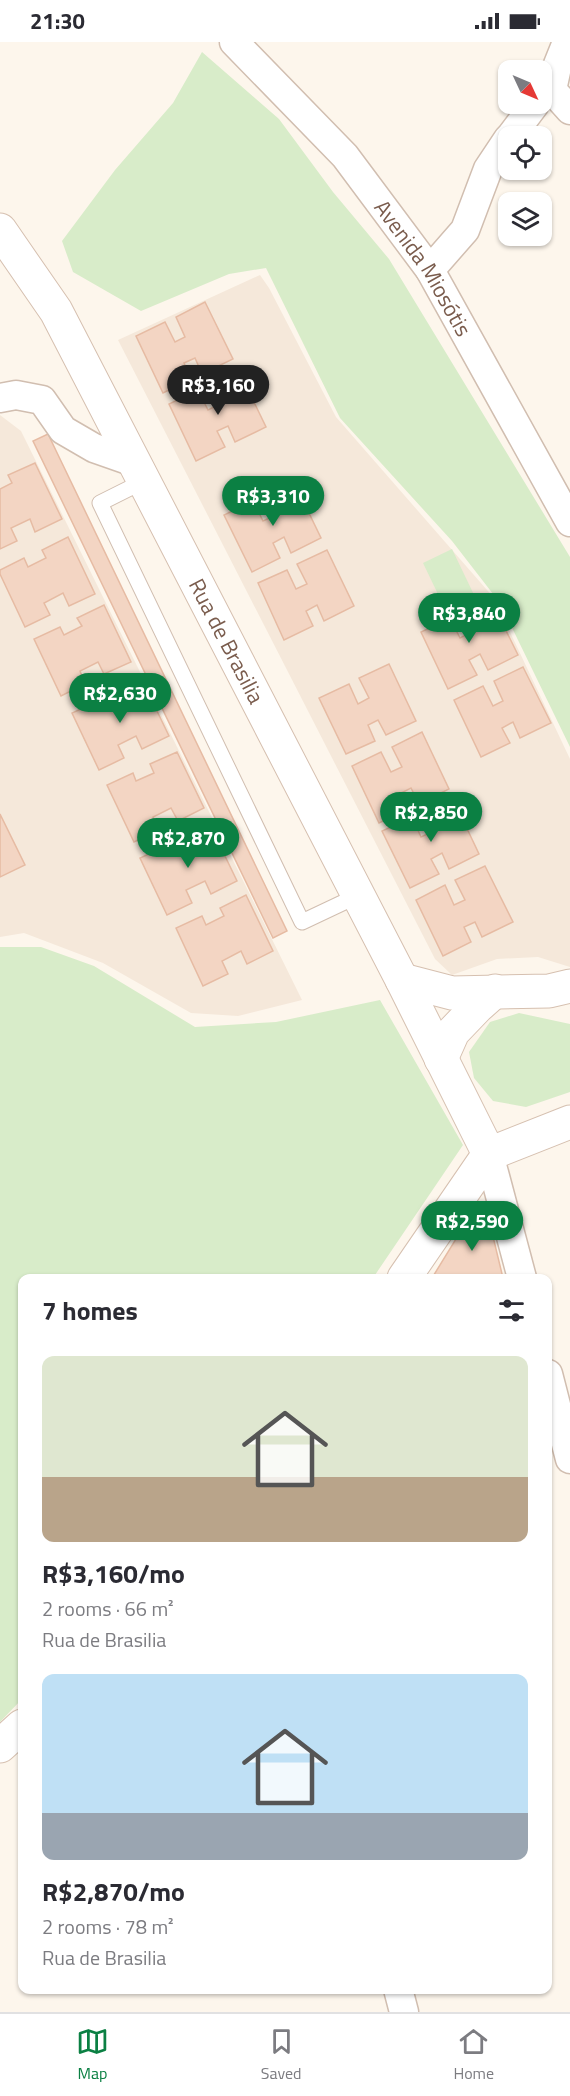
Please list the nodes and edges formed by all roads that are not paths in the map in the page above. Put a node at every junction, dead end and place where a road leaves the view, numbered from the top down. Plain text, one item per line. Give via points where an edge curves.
1 (567, 42) edge
2 (236, 43) edge
3 (552, 91) edge
4 (535, 114) edge
5 (523, 126) edge
6 (498, 155) edge
7 (0, 230) edge
8 (430, 270) junction
9 (0, 398) edge
10 (139, 472) junction
11 (570, 522) edge
12 (357, 896) junction
13 (402, 980) junction
14 (570, 986) edge
15 (495, 992) junction
16 (441, 1059) junction
17 (462, 1100) junction
18 (570, 1122) edge
19 (535, 1136) junction
20 (489, 1154) junction
21 (407, 1274) edge
22 (521, 1274) edge
23 (552, 1389) edge
24 (570, 1459) edge
25 (18, 1730) edge
26 (0, 1746) edge
27 (399, 1994) edge
28 (404, 2012) edge

1 - 3 street
2 - 8 street, Avenida Miosótis via 345,156
4 - 5 street
6 - 8 street via 488,169 465,230
7 - 10 street, Rua de Brasilia via 56,311
8 - 11 street, Avenida Miosótis
9 - 10 street via 16,395 42,400 63,430
10 - 12 street, Rua de Brasilia
10 - 12 lane via 100,503 302,922
12 - 13 street, Rua de Brasilia
13 - 15 street via 452,993
13 - 16 street, Rua de Brasilia
14 - 15 street via 549,991
15 - 16 street via 453,1032
16 - 17 street, Rua de Brasilia
17 - 19 street via 496,1124
17 - 20 street, Rua de Brasilia
18 - 19 street
19 - 20 street
20 - 21 street
20 - 22 street, Rua de Brasilia
23 - 24 street
25 - 26 street
27 - 28 street

